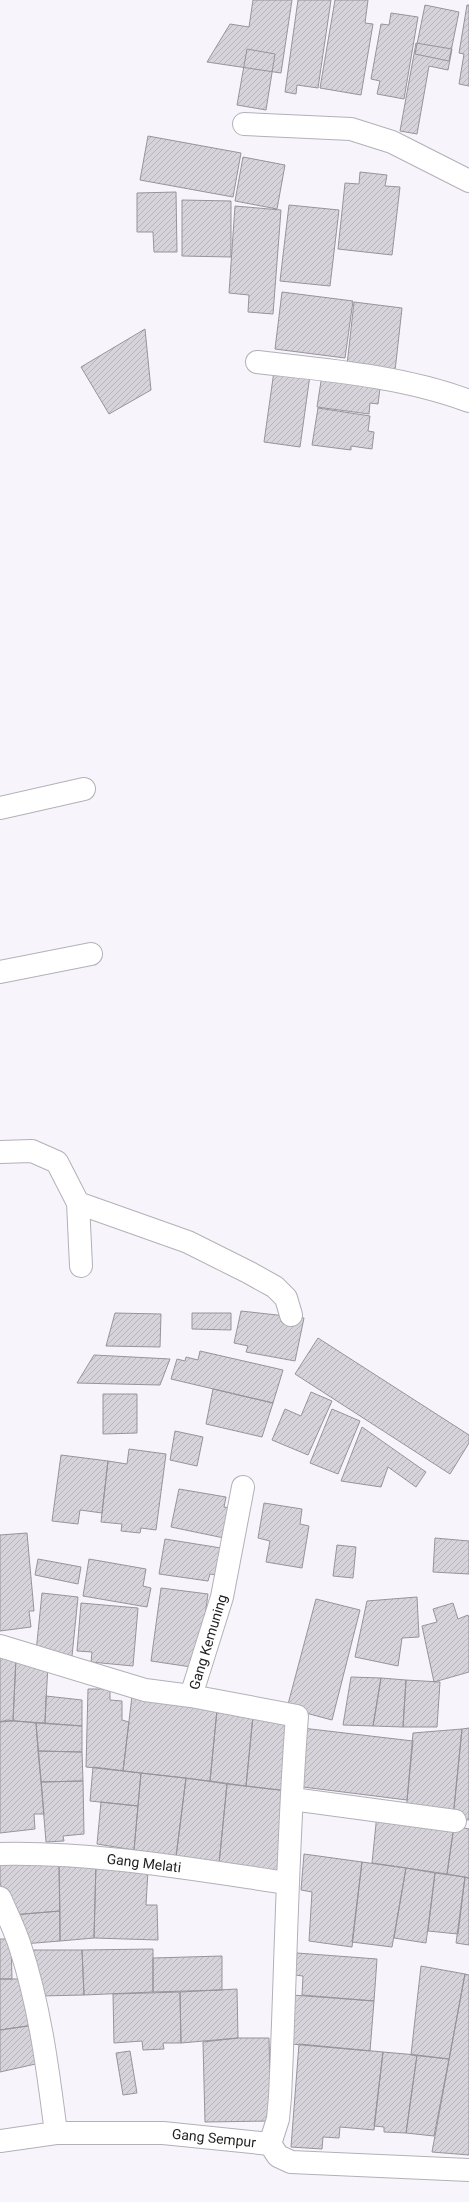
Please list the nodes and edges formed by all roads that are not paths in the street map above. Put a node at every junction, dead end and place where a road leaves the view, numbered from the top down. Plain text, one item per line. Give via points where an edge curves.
1 (244, 124) dead end
2 (469, 181) edge
3 (257, 362) dead end
4 (469, 401) edge
5 (84, 788) dead end
6 (0, 808) edge
7 (91, 954) dead end
8 (0, 972) edge
9 (0, 1152) edge
10 (78, 1203) junction
11 (81, 1266) dead end
12 (291, 1315) dead end
13 (243, 1488) dead end
14 (0, 1646) edge
15 (191, 1696) junction
16 (292, 1799) junction
17 (455, 1821) dead end
18 (0, 1854) edge
19 (287, 1883) junction
20 (0, 1898) edge
21 (56, 2133) junction
22 (0, 2141) edge
23 (270, 2144) junction
24 (469, 2170) edge

1 - 2 street via 351,130 392,142
3 - 4 street via 386,380 445,392
5 - 6 street
7 - 8 street
9 - 10 street via 32,1151 58,1162
10 - 11 street
10 - 12 street via 188,1242 248,1272 276,1287 286,1298
13 - 15 street, Gang Kemuning via 222,1597
14 - 15 street, Gang Kemuning via 145,1690
15 - 16 street via 297,1716
16 - 17 street
16 - 19 street
18 - 19 street, Gang Melati via 92,1856
19 - 23 street via 280,2097 278,2119
20 - 21 street via 20,1945 33,1989 45,2049
21 - 22 street, Gang Sempur
21 - 23 street, Gang Sempur via 163,2133
23 - 24 street, Gang Sempur via 278,2156 291,2162

